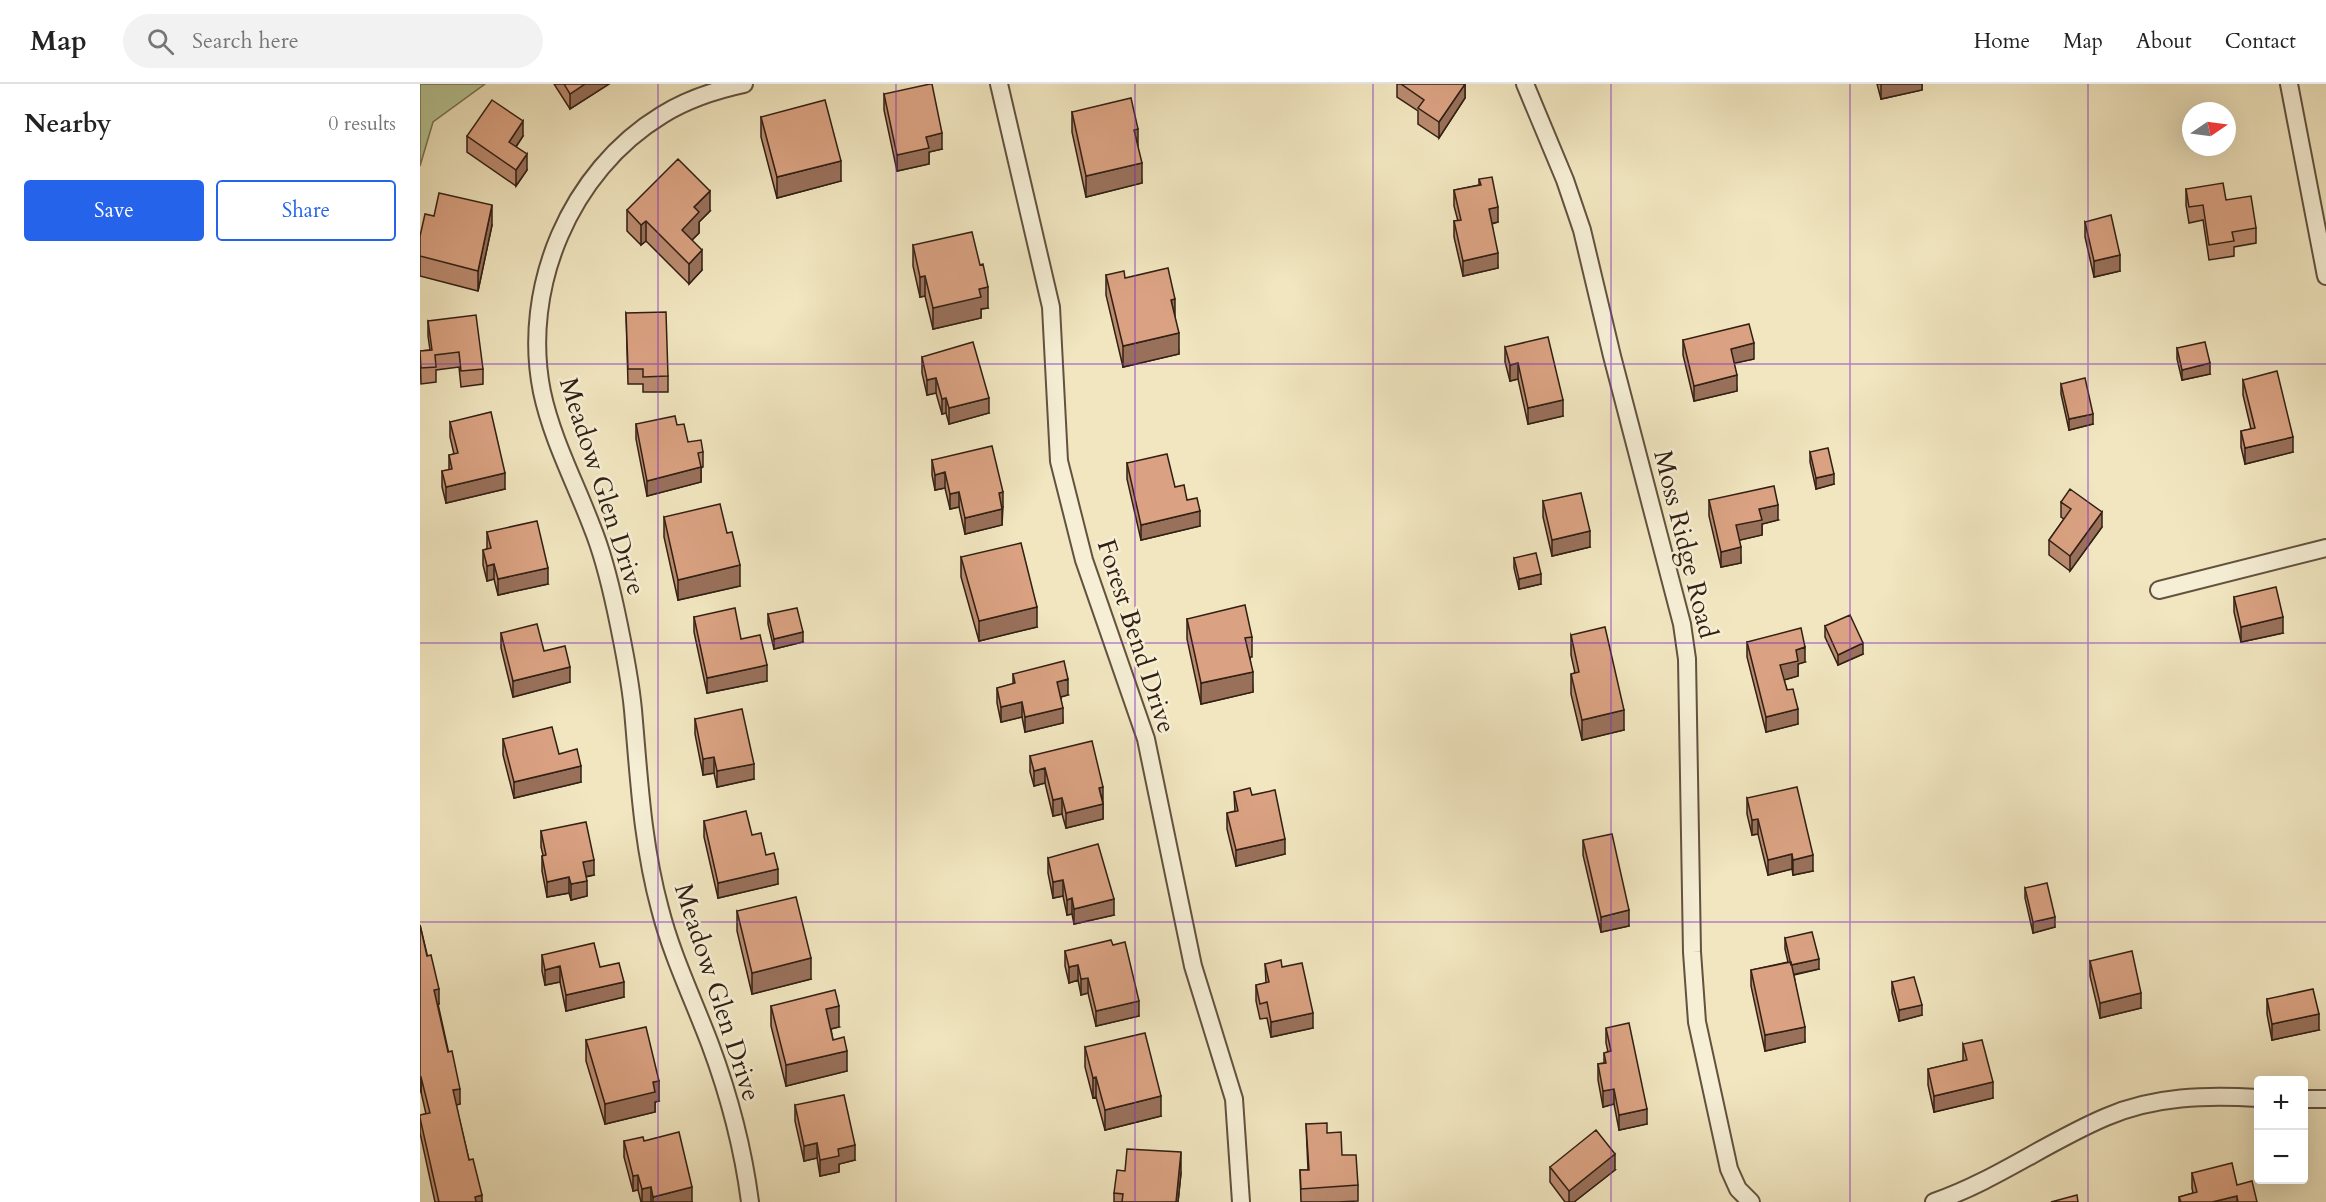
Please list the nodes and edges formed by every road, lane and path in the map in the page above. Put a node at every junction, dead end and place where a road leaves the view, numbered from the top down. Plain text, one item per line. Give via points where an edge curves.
1 (744, 84) edge
2 (999, 84) edge
3 (1525, 84) edge
4 (2289, 84) edge
5 (2326, 276) edge
6 (2326, 548) edge
7 (2159, 590) dead end
8 (2254, 1098) edge
9 (2308, 1099) edge
10 (2326, 1099) edge
11 (750, 1202) edge
12 (1241, 1202) edge
13 (1751, 1202) edge
14 (1934, 1202) edge

1 - 11 street, Meadow Glen Drive via 697,98 662,115 631,139 599,172 563,226 548,264 537,346 552,431 593,529 616,609 633,708 639,800 659,906 672,953 728,1099
2 - 12 street, Forest Bend Drive via 1051,307 1059,461 1084,560 1146,739 1193,966 1234,1099
3 - 13 street, Moss Ridge Road via 1582,230 1682,624 1687,659 1692,951 1697,1022 1729,1169 1738,1189
4 - 5 street
6 - 7 street
8 - 14 street via 2175,1098 2115,1114
9 - 10 street

